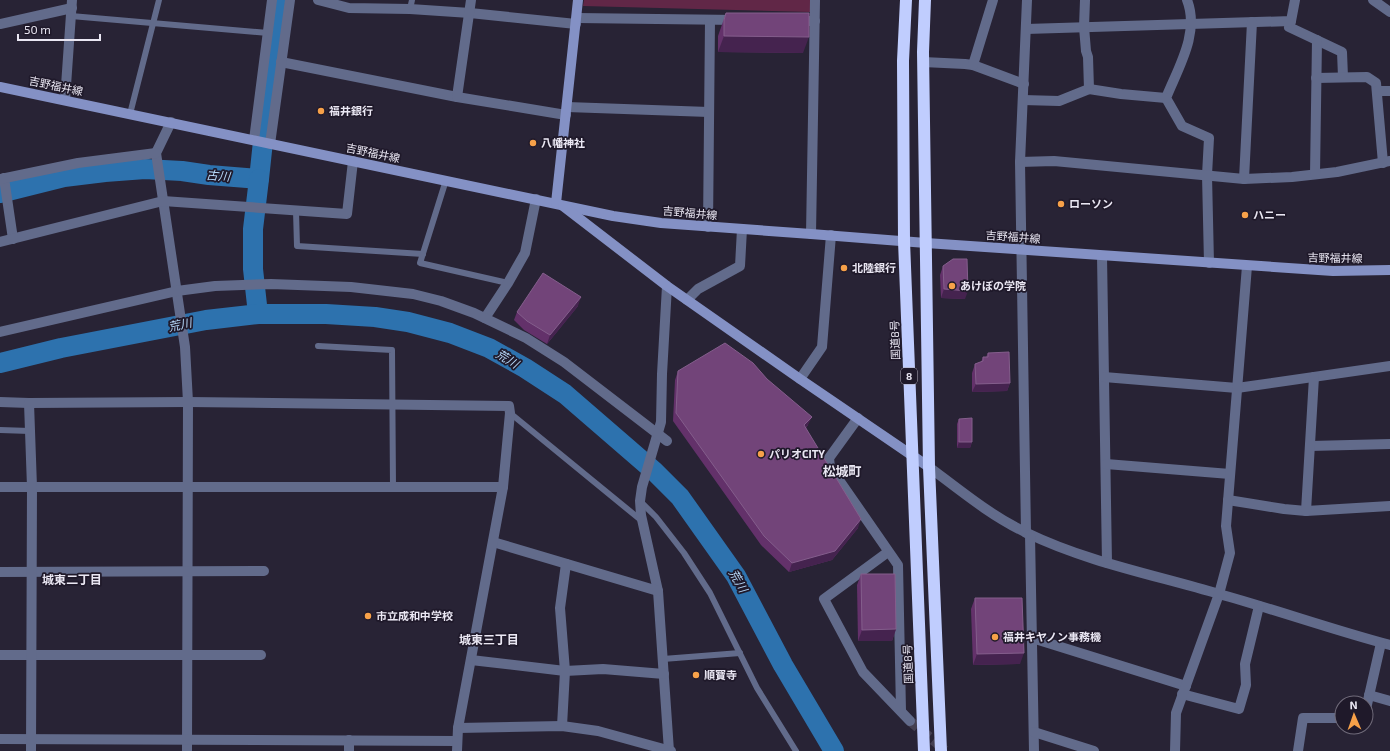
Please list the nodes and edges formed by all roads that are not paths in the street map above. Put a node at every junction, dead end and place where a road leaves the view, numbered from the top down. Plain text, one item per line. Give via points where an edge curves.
1 (159, 0) edge
2 (272, 0) edge
3 (290, 0) edge
4 (318, 0) edge
5 (471, 0) edge
6 (578, 0) edge
7 (815, 0) edge
8 (906, 0) edge
9 (925, 0) edge
10 (993, 0) edge
11 (1027, 0) edge
12 (1085, 0) edge
13 (1187, 0) edge
14 (1295, 0) edge
15 (1373, 0) edge
16 (411, 4) edge
17 (72, 8) edge
18 (1390, 12) edge
19 (470, 13) junction
20 (710, 20) junction
21 (748, 20) edge
22 (576, 21) junction
23 (785, 21) edge
24 (815, 21) junction
25 (1291, 21) junction
26 (153, 22) junction
27 (1252, 22) junction
28 (0, 24) edge
29 (1191, 24) junction
30 (1084, 27) junction
31 (1026, 29) junction
32 (268, 33) junction
33 (1317, 40) junction
34 (281, 62) junction
35 (923, 62) junction
36 (973, 66) junction
37 (1343, 77) junction
38 (1316, 78) junction
39 (1024, 84) junction
40 (0, 87) edge
41 (1089, 89) junction
42 (1390, 90) edge
43 (1377, 91) junction
44 (457, 97) junction
45 (1166, 98) junction
46 (65, 100) junction
47 (1023, 100) junction
48 (566, 111) junction
49 (709, 112) junction
50 (130, 114) junction
51 (171, 122) junction
52 (254, 140) junction
53 (270, 144) junction
54 (156, 157) junction
55 (353, 161) junction
56 (1020, 162) junction
57 (1387, 162) edge
58 (1314, 174) junction
59 (1207, 175) junction
60 (1244, 179) junction
61 (3, 180) edge
62 (446, 180) junction
63 (536, 199) junction
64 (163, 201) junction
65 (558, 204) junction
66 (296, 211) junction
67 (708, 227) junction
68 (742, 229) junction
69 (811, 234) junction
70 (831, 235) junction
71 (13, 239) junction
72 (904, 241) junction
73 (0, 242) edge
74 (926, 243) junction
75 (1021, 250) junction
76 (423, 254) junction
77 (1102, 256) junction
78 (1209, 263) junction
79 (1247, 266) junction
80 (1390, 270) edge
81 (508, 283) junction
82 (667, 286) junction
83 (177, 291) junction
84 (687, 300) junction
85 (484, 318) junction
86 (0, 332) edge
87 (318, 346) dead end
88 (1390, 366) edge
89 (1104, 377) junction
90 (1314, 377) junction
91 (800, 379) junction
92 (1237, 388) junction
93 (0, 402) edge
94 (188, 402) junction
95 (29, 403) junction
96 (393, 405) junction
97 (510, 413) junction
98 (858, 418) junction
99 (0, 430) edge
100 (30, 431) junction
101 (657, 436) junction
102 (667, 441) dead end
103 (1390, 444) edge
104 (1310, 446) junction
105 (912, 455) junction
106 (1106, 464) junction
107 (929, 467) junction
108 (1230, 474) junction
109 (187, 486) junction
110 (0, 487) edge
111 (32, 487) junction
112 (393, 487) junction
113 (503, 487) junction
114 (1228, 500) junction
115 (640, 501) junction
116 (1390, 506) edge
117 (1306, 511) junction
118 (642, 521) junction
119 (1028, 534) junction
120 (493, 542) junction
121 (888, 552) junction
122 (1107, 563) junction
123 (566, 564) junction
124 (187, 571) junction
125 (264, 571) dead end
126 (0, 572) edge
127 (32, 572) junction
128 (658, 591) junction
129 (1219, 594) junction
130 (1259, 606) junction
131 (1032, 638) junction
132 (1386, 644) edge
133 (740, 653) junction
134 (31, 655) junction
135 (187, 655) junction
136 (261, 655) dead end
137 (0, 656) edge
138 (663, 659) junction
139 (471, 660) junction
140 (565, 671) junction
141 (664, 674) junction
142 (1184, 690) junction
143 (1369, 695) edge
144 (1374, 696) edge
145 (1390, 701) edge
146 (901, 711) junction
147 (1334, 718) edge
148 (910, 721) tunnel mouth
149 (562, 726) junction
150 (458, 728) junction
151 (1034, 732) junction
152 (0, 739) edge
153 (31, 739) junction
154 (187, 739) junction
155 (349, 740) junction
156 (457, 746) edge
157 (31, 751) edge
158 (187, 751) edge
159 (349, 751) edge
160 (670, 751) edge
161 (796, 751) edge
162 (924, 751) edge
163 (941, 751) edge
164 (1034, 751) edge
165 (1094, 751) edge
166 (1175, 751) edge
167 (1298, 751) edge

1 - 26 lane
2 - 32 street
3 - 34 street
4 - 16 street via 349,8
5 - 19 street
6 - 22 main road
7 - 24 street
8 - 72 highway, 国道8号 / 8 via 903,61
9 - 35 highway, 8
10 - 36 street
11 - 31 street
12 - 30 street
13 - 29 street
14 - 25 street
15 - 18 street
16 - 19 street
17 - 26 lane
17 - 28 street
17 - 46 street
19 - 22 street
19 - 44 street
20 - 21 street
20 - 22 street
20 - 49 street
22 - 48 main road
23 - 24 street
24 - 69 street
25 - 27 street
25 - 33 street via 1289,27
26 - 32 lane
26 - 50 lane
27 - 29 street
27 - 60 street
29 - 30 street
29 - 45 street via 1189,41
30 - 31 street
30 - 41 street
31 - 39 street
32 - 52 street
33 - 37 street via 1342,52
33 - 38 street
34 - 44 street
34 - 53 street
35 - 36 street
35 - 74 highway, 8
36 - 39 street
37 - 38 street
37 - 43 street via 1367,77 1376,83
38 - 58 street
39 - 47 street
40 - 46 main road, 吉野福井線
41 - 45 street
41 - 47 street via 1059,101
42 - 43 street
43 - 57 street
44 - 48 street
45 - 59 street via 1182,126 1209,138
46 - 50 main road, 吉野福井線
47 - 56 street
48 - 49 street
48 - 65 main road
49 - 67 street
50 - 51 main road, 吉野福井線
51 - 52 main road, 吉野福井線
51 - 54 street
52 - 53 main road, 吉野福井線
53 - 55 main road, 吉野福井線
54 - 61 street via 78,163
54 - 64 street
55 - 62 main road, 吉野福井線
55 - 66 street via 346,214
56 - 59 street via 1054,161
56 - 75 street
57 - 58 street
58 - 60 street
59 - 60 street
59 - 78 street
61 - 71 street
62 - 63 main road, 吉野福井線
62 - 76 lane
63 - 65 main road, 吉野福井線
63 - 81 street via 526,253
64 - 66 street
64 - 71 street
64 - 83 street
65 - 67 main road, 吉野福井線 via 613,216
65 - 82 main road
66 - 76 lane via 297,246
67 - 68 main road, 吉野福井線
68 - 69 main road, 吉野福井線
68 - 84 street via 740,266 698,289
69 - 70 main road, 吉野福井線
70 - 72 main road, 吉野福井線
70 - 91 street via 822,347
71 - 73 street
72 - 74 main road, 吉野福井線
72 - 105 highway, 国道8号 / 8
74 - 75 main road, 吉野福井線
74 - 107 highway, 8
75 - 77 main road, 吉野福井線
75 - 119 street
76 - 81 lane via 420,264
77 - 78 main road, 吉野福井線
77 - 89 street
78 - 79 main road, 吉野福井線
79 - 80 main road, 吉野福井線 via 1333,271
79 - 92 street
81 - 85 street
82 - 84 main road
82 - 101 street via 662,422
83 - 85 street via 215,286 271,284 352,287 414,294 441,301
83 - 86 street
83 - 94 street via 185,347
84 - 91 main road
85 - 101 street via 526,338 564,362
87 - 96 lane via 392,350
88 - 90 street
89 - 92 street
89 - 106 street
90 - 92 street
90 - 104 street
91 - 98 main road
92 - 108 street
93 - 95 street
94 - 95 street
94 - 96 street
94 - 109 street
95 - 100 street
96 - 97 street via 509,406
96 - 112 lane
97 - 113 street
97 - 118 lane
98 - 105 main road
98 - 121 street via 829,458 830,467
99 - 100 lane
100 - 111 street
101 - 102 street
101 - 115 street
103 - 104 street
104 - 117 street
105 - 107 main road
105 - 162 highway, 国道8号 / 8
106 - 108 street
106 - 122 street
107 - 119 street via 990,514
107 - 163 highway, 8
108 - 114 street
109 - 111 street
109 - 112 street
109 - 124 street
110 - 111 street
111 - 127 street
112 - 113 street
113 - 120 street
114 - 117 street
114 - 129 street via 1226,526 1230,553
115 - 118 street
115 - 133 lane via 684,552 710,593
116 - 117 street
118 - 128 street
119 - 122 street
119 - 131 street
120 - 123 street
120 - 139 street
121 - 146 street via 898,565
121 - 146 street via 824,599 863,672
122 - 129 street
123 - 128 street
123 - 140 street via 560,608
124 - 125 street
124 - 127 street
124 - 135 street
126 - 127 street
127 - 134 street
128 - 138 street
129 - 130 street
129 - 142 street
130 - 132 street
130 - 142 street via 1245,664 1246,686 1239,709
131 - 142 street
131 - 151 street
132 - 143 street
133 - 138 lane
133 - 161 lane
134 - 135 street
134 - 137 street
134 - 153 street
135 - 136 street
135 - 154 street
138 - 141 street
139 - 140 street
139 - 150 street
140 - 141 street via 603,670
140 - 149 street
141 - 160 street
142 - 166 street via 1176,713
144 - 145 street
146 - 148 street
147 - 167 street via 1303,718
149 - 150 street
149 - 160 street via 598,731
150 - 156 street
151 - 164 street
151 - 165 street
152 - 153 street
153 - 154 street
153 - 157 street
154 - 155 street
154 - 158 street
155 - 156 street
155 - 159 street

